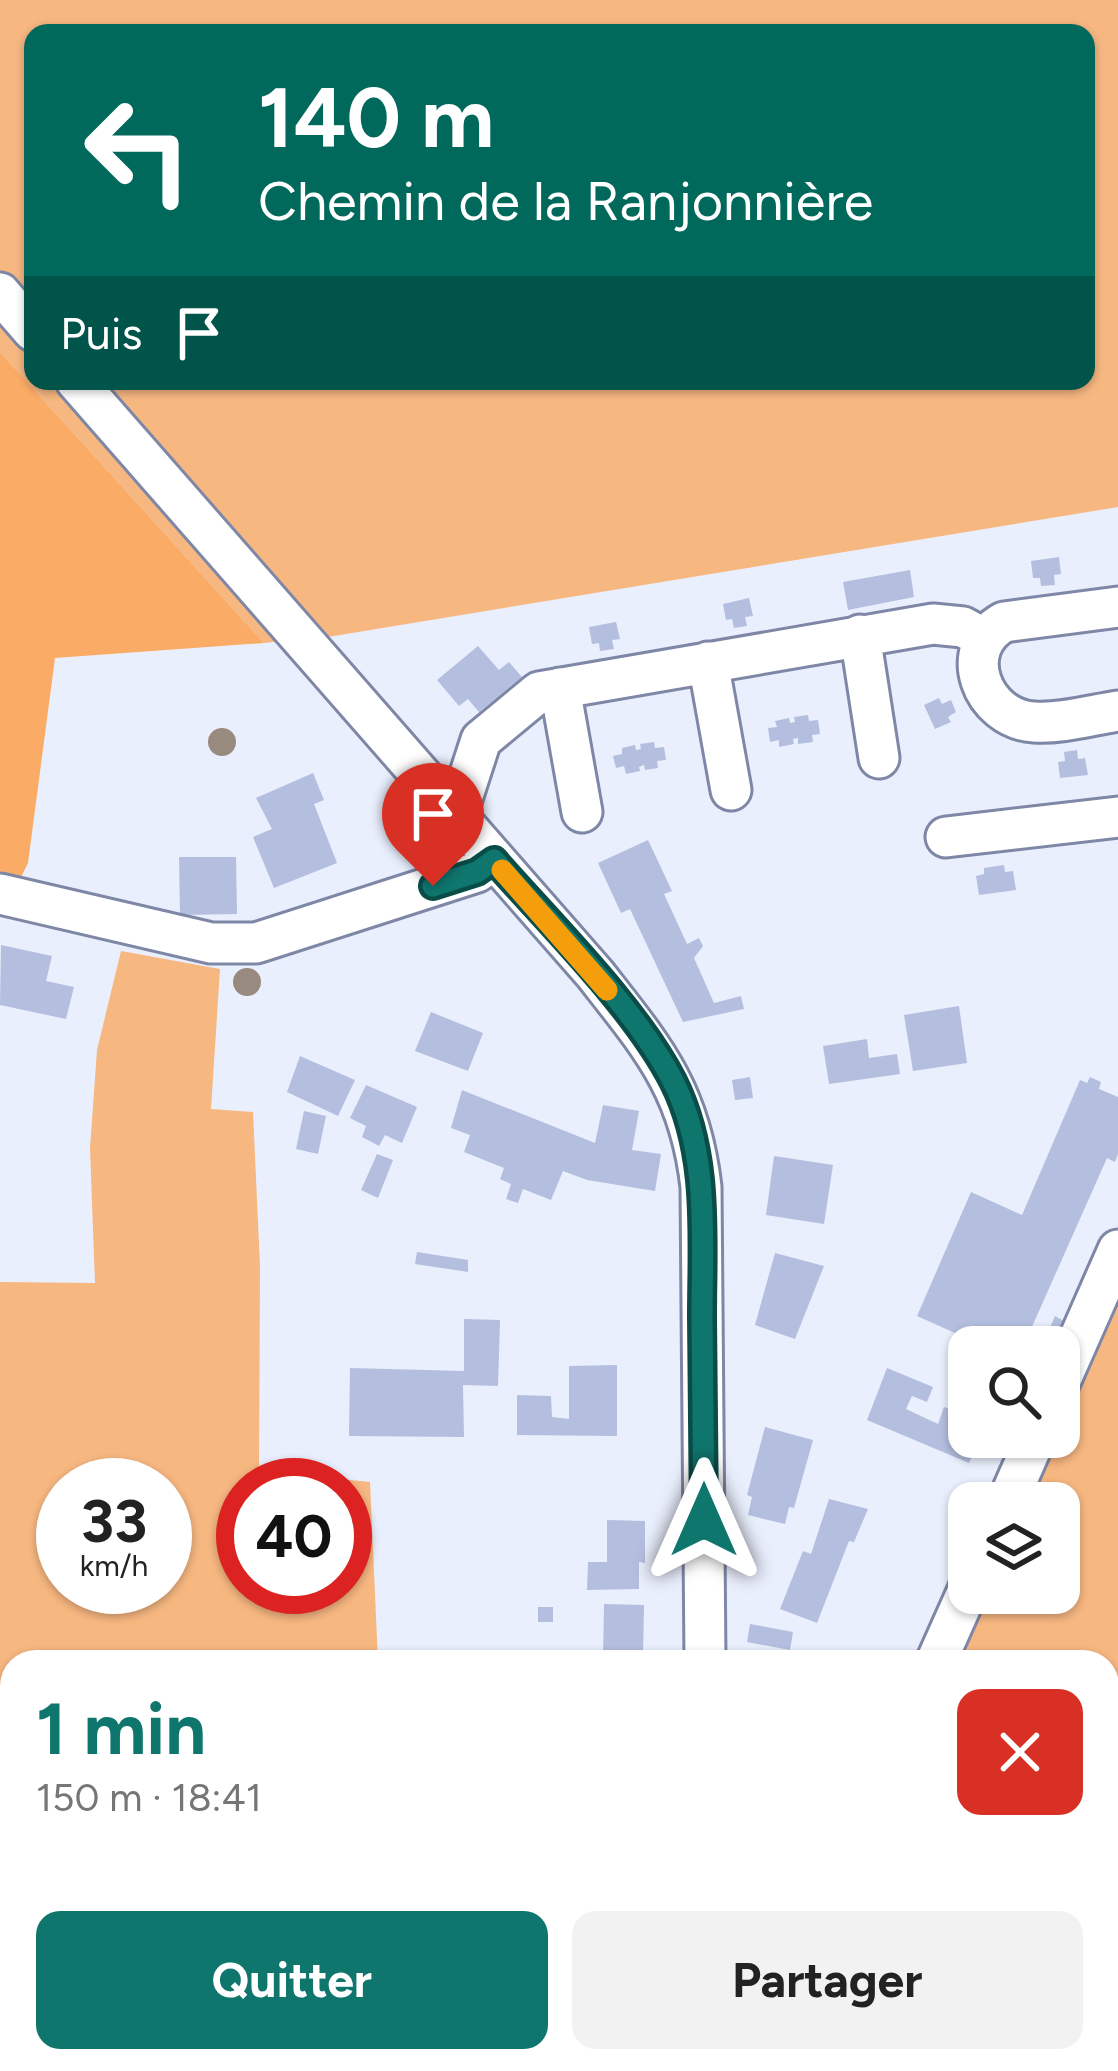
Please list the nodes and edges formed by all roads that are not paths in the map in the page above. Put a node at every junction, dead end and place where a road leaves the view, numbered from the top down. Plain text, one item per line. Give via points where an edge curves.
1 (0, 293) edge
2 (24, 321) edge
3 (84, 390) edge
4 (1118, 607) edge
5 (860, 635) junction
6 (985, 639) junction
7 (708, 662) junction
8 (560, 688) junction
9 (1118, 711) edge
10 (879, 758) dead end
11 (731, 790) dead end
12 (582, 812) dead end
13 (456, 817) junction
14 (1118, 817) edge
15 (946, 837) dead end
16 (494, 860) junction
17 (0, 894) edge
18 (1118, 1250) edge
19 (1080, 1336) edge
20 (957, 1614) edge
21 (705, 1650) edge
22 (941, 1650) edge

1 - 2 street
3 - 13 street
4 - 6 street via 1004,622
5 - 6 street via 933,624
5 - 7 street
5 - 10 street
6 - 9 street via 978,669 985,693 1016,718 1035,723
7 - 8 street
7 - 11 street
8 - 12 street
8 - 13 street via 539,692 481,740
13 - 16 street
14 - 15 street
16 - 17 street via 256,943 211,944
16 - 21 street via 651,1046 689,1119 701,1187
18 - 19 street
20 - 22 street

